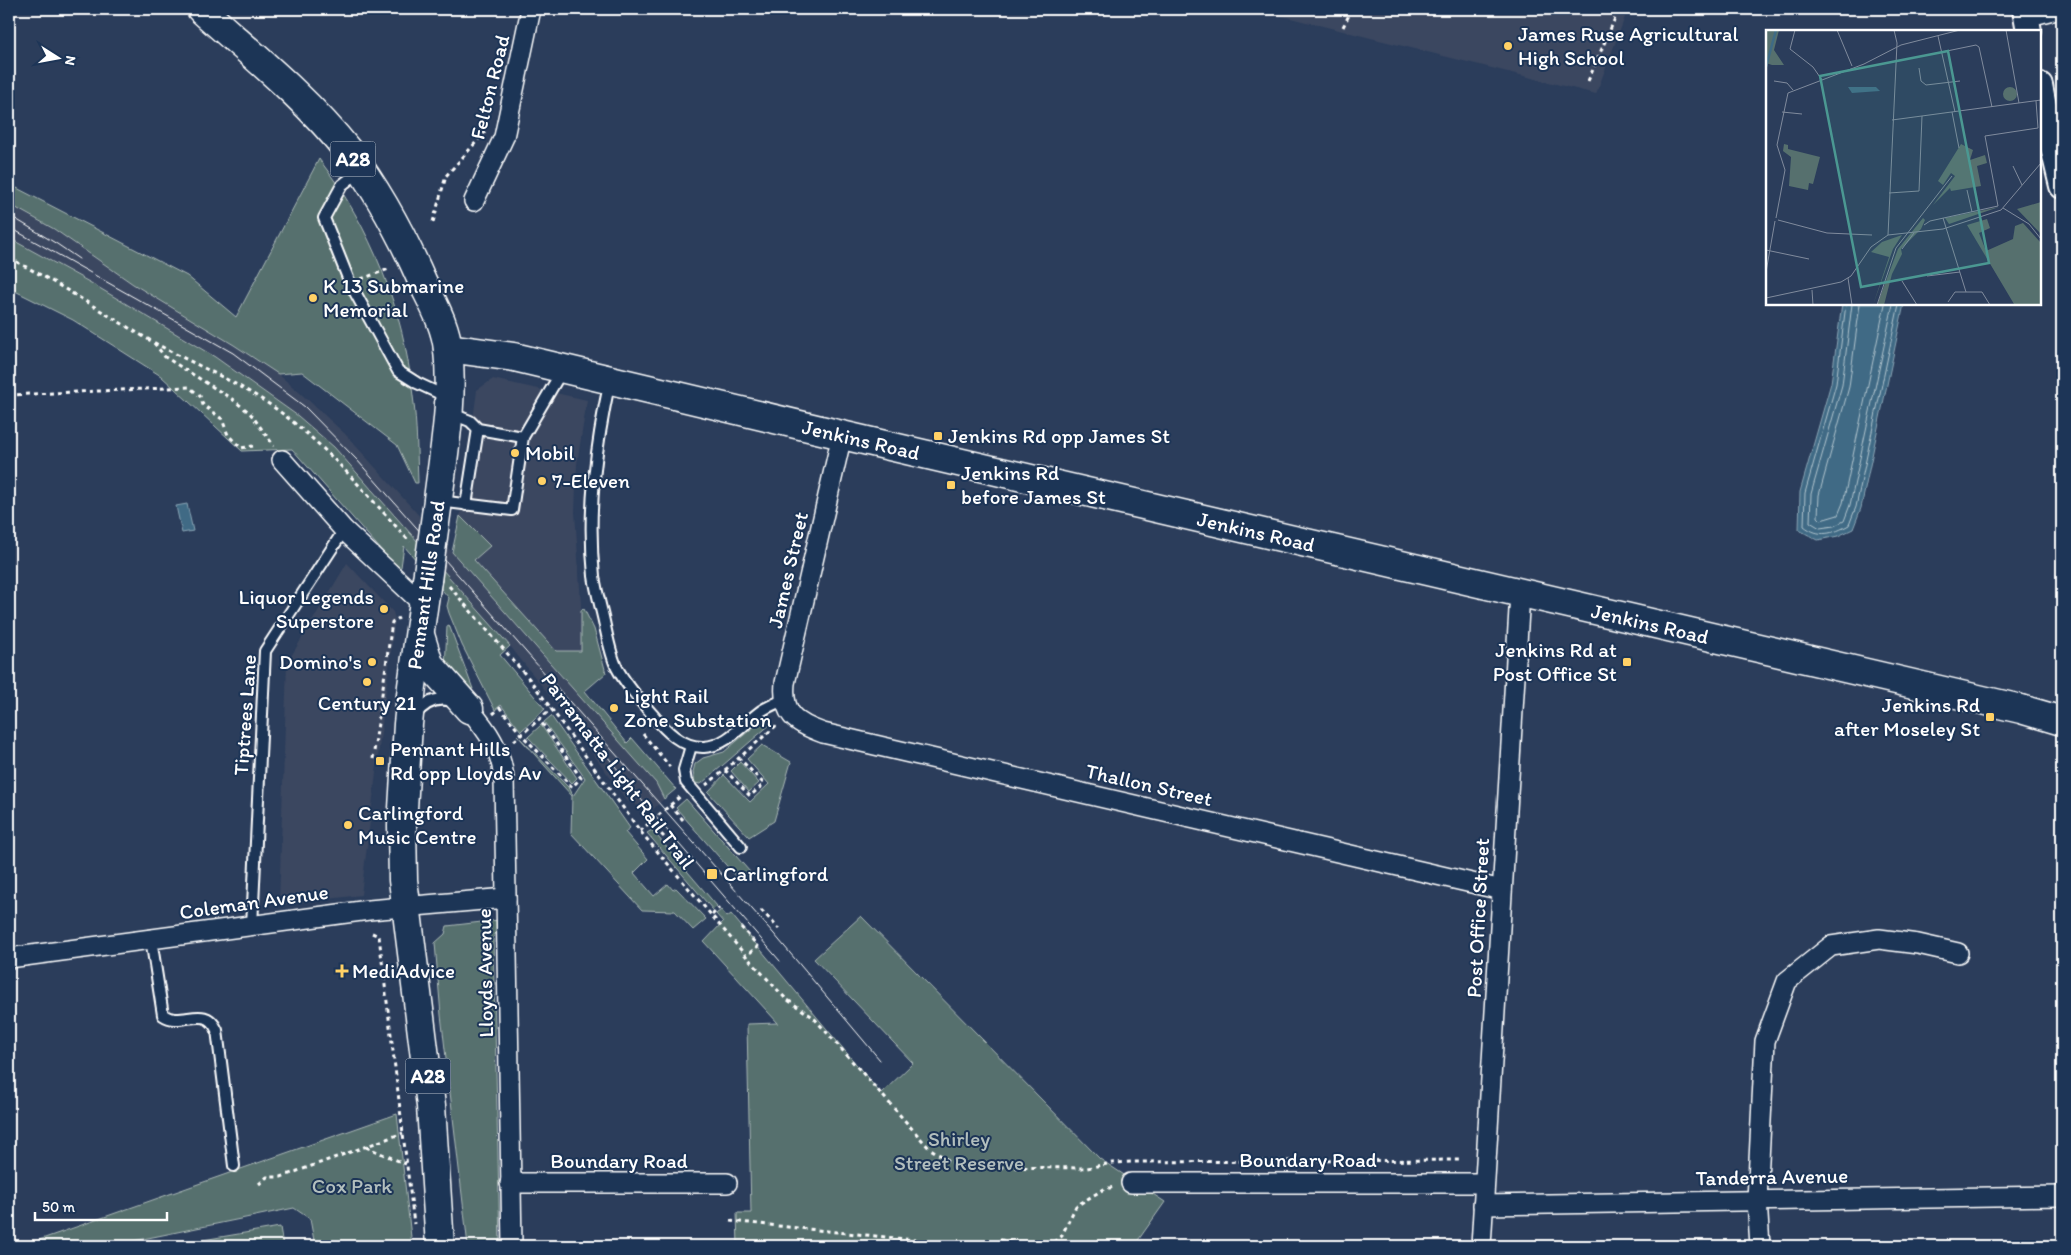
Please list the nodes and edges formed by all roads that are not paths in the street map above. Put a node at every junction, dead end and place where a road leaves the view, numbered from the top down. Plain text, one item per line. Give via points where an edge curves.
1 (201, 9) edge
2 (531, 9) edge
3 (2056, 9) edge
4 (2027, 19) edge
5 (2041, 90) edge
6 (361, 170) junction
7 (2062, 186) edge
8 (474, 201) dead end
9 (448, 348) junction
10 (563, 368) junction
11 (610, 379) junction
12 (450, 406) junction
13 (478, 429) junction
14 (523, 436) junction
15 (842, 436) junction
16 (282, 460) road end
17 (437, 504) junction
18 (466, 504) junction
19 (344, 530) junction
20 (432, 589) junction
21 (1520, 594) junction
22 (410, 625) junction
23 (788, 707) junction
24 (481, 711) junction
25 (2062, 722) edge
26 (408, 724) junction
27 (691, 746) junction
28 (741, 847) dead end
29 (1502, 890) junction
30 (506, 898) junction
31 (406, 906) junction
32 (252, 926) junction
33 (150, 939) junction
34 (1958, 953) dead end
35 (9, 958) edge
36 (234, 1166) dead end
37 (510, 1183) junction
38 (727, 1183) dead end
39 (1131, 1183) road end
40 (1484, 1183) junction
41 (2062, 1196) edge
42 (1758, 1200) junction
43 (1483, 1205) junction
44 (440, 1246) edge
45 (512, 1246) edge
46 (1481, 1246) edge
47 (1760, 1246) edge

1 - 6 main road, Pennant Hills Road / A28 via 285,85 328,129
2 - 8 street, Felton Road via 506,132
3 - 4 street
5 - 7 street
6 - 9 main road, Pennant Hills Road / A28 via 409,250 441,321
6 - 12 lane via 342,185 324,218 350,283 398,371
9 - 10 main road, Jenkins Road
9 - 12 main road, Pennant Hills Road / A28
10 - 11 main road, Jenkins Road
10 - 14 lane
11 - 15 main road, Jenkins Road
11 - 27 lane via 594,470 591,536 594,578 616,667 628,686 669,732
12 - 13 lane
12 - 17 main road, Pennant Hills Road / A28
13 - 14 lane
13 - 18 lane
14 - 18 lane via 512,510
15 - 21 main road, Jenkins Road
15 - 23 street, James Street via 787,672
16 - 19 street
17 - 18 lane
17 - 20 main road, Pennant Hills Road / A28, bridge
19 - 20 street
19 - 32 lane, Tiptrees Lane via 265,651
20 - 22 main road, Pennant Hills Road / A28
21 - 25 main road, Jenkins Road via 2021,709
21 - 29 street, Post Office Street
22 - 24 main road via 429,664
22 - 26 main road, Pennant Hills Road / A28 via 412,686
23 - 27 lane via 760,711 720,743
23 - 29 street, Thallon Street via 805,726 823,733
24 - 26 lane via 437,699 423,706
24 - 30 street, Lloyds Avenue via 502,766
26 - 31 main road, Pennant Hills Road / A28 via 402,826
27 - 28 lane via 684,770 686,782
29 - 40 street, Post Office Street
30 - 31 street, Coleman Avenue
30 - 37 street, Lloyds Avenue
31 - 32 street, Coleman Avenue
31 - 44 main road, Pennant Hills Road / A28 via 431,1106
32 - 33 street, Coleman Avenue
33 - 35 street, Coleman Avenue
33 - 36 lane via 163,1015 172,1020 204,1017 211,1019 217,1030
34 - 42 street via 1879,939 1831,946 1787,981 1765,1041
37 - 38 street, Boundary Road
37 - 45 street, Lloyds Avenue
39 - 40 street, Boundary Road
40 - 43 street, Post Office Street
41 - 42 street, Tanderra Avenue
42 - 43 street, Tanderra Avenue
42 - 47 street
43 - 46 street, Post Office Street

